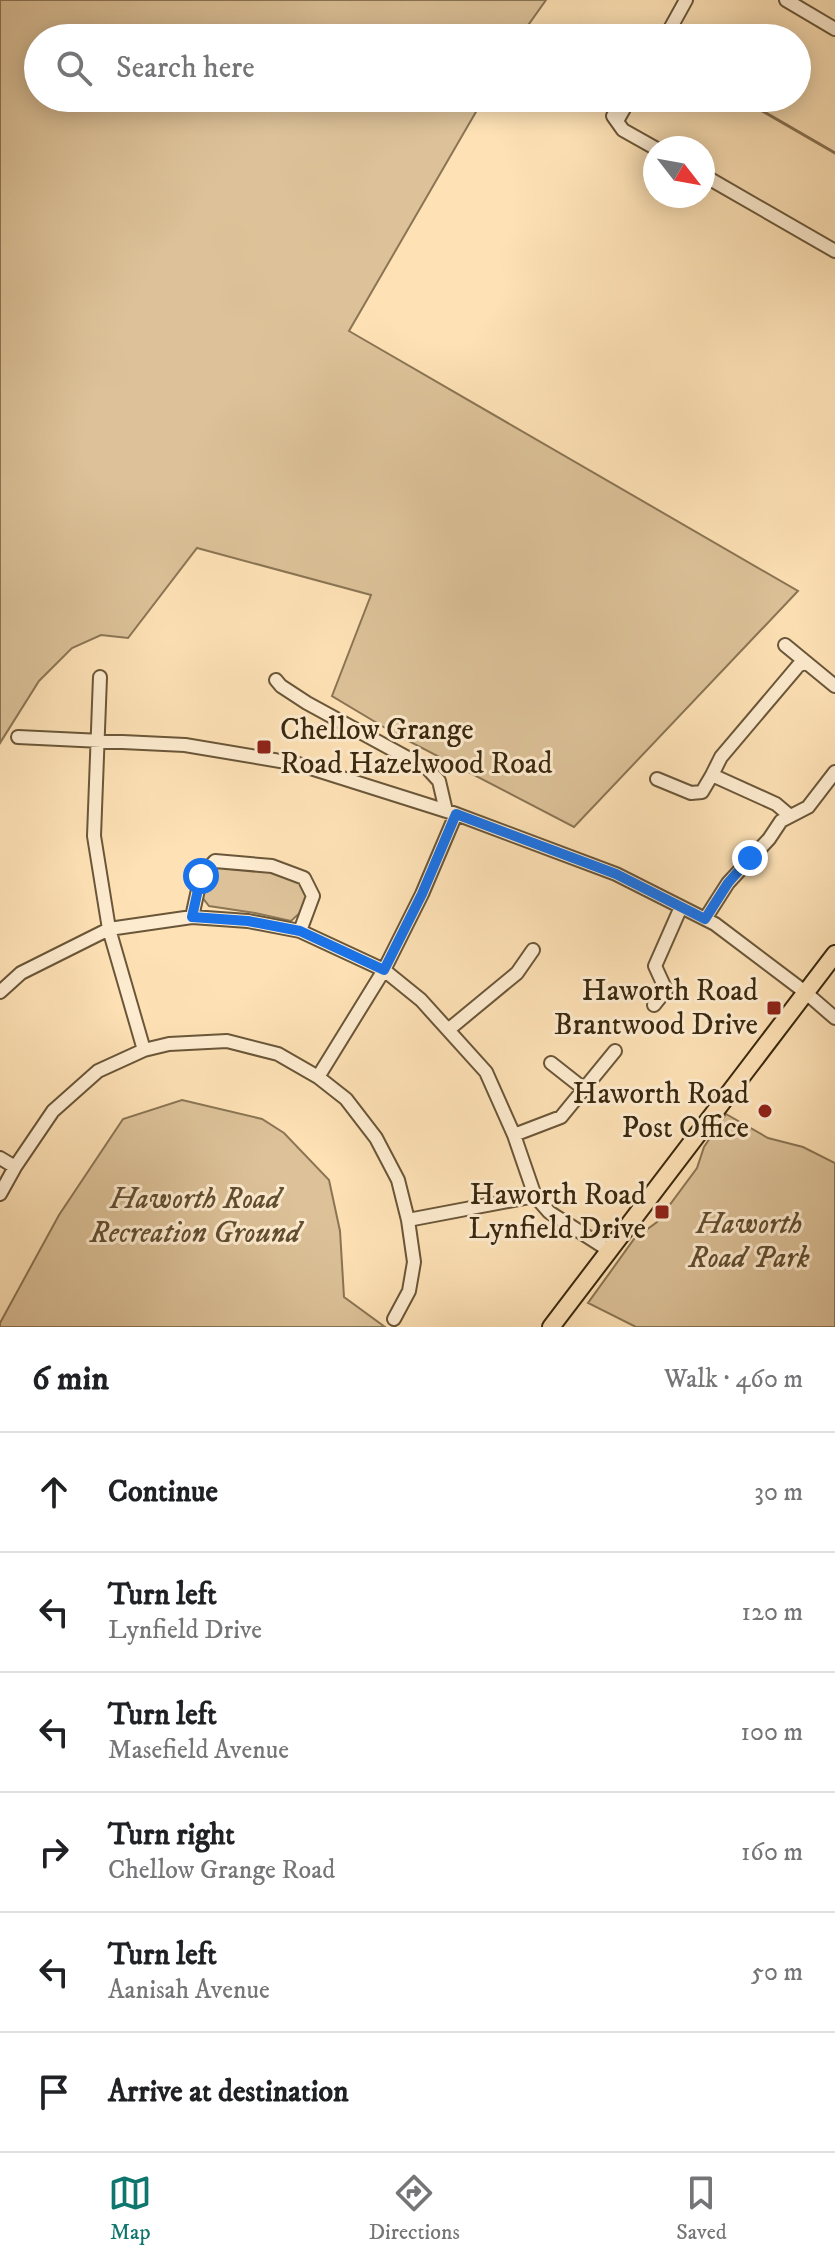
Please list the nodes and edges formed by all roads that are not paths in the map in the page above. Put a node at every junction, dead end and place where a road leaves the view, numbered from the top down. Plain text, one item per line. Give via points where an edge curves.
1 (686, 0) edge
2 (786, 0) edge
3 (673, 24) edge
4 (835, 29) edge
5 (620, 112) edge
6 (643, 141) edge
7 (715, 182) edge
8 (835, 251) edge
9 (785, 645) dead end
10 (805, 662) junction
11 (100, 677) dead end
12 (276, 680) dead end
13 (835, 686) edge
14 (18, 737) dead end
15 (98, 741) junction
16 (835, 772) edge
17 (712, 775) junction
18 (657, 779) dead end
19 (451, 812) junction
20 (789, 815) junction
21 (681, 907) junction
22 (192, 917) junction
23 (705, 919) junction
24 (109, 929) junction
25 (300, 931) junction
26 (533, 950) dead end
27 (835, 954) edge
28 (384, 970) junction
29 (0, 992) edge
30 (805, 992) junction
31 (654, 1005) dead end
32 (835, 1018) edge
33 (448, 1030) junction
34 (144, 1050) junction
35 (615, 1051) dead end
36 (551, 1063) dead end
37 (318, 1077) junction
38 (584, 1089) junction
39 (514, 1135) junction
40 (0, 1158) edge
41 (15, 1167) junction
42 (0, 1194) edge
43 (535, 1196) junction
44 (408, 1220) junction
45 (610, 1251) junction
46 (394, 1319) dead end
47 (551, 1327) edge

1 - 3 street
2 - 4 street
5 - 6 street via 615,119 623,130
7 - 8 street
9 - 10 street
10 - 13 street
10 - 17 street via 721,757
11 - 15 street
12 - 19 street via 307,703 428,769 439,781
14 - 15 street
15 - 19 street via 185,745 298,764
15 - 24 street via 94,836
16 - 20 street via 808,807
17 - 18 street via 702,792 691,793
17 - 20 street
19 - 21 street via 616,874
19 - 28 street via 422,894
20 - 23 street via 728,883
21 - 23 street
21 - 31 street via 655,966 666,990
22 - 24 street
22 - 25 street
22 - 25 street via 201,876 215,861 272,866 304,878 313,896
23 - 30 street
24 - 29 street via 21,973
24 - 34 street
25 - 28 street
26 - 33 street via 517,973
27 - 30 main road
28 - 33 street
28 - 37 street
30 - 32 street
30 - 45 main road
33 - 39 street via 486,1072
34 - 37 street via 227,1041 278,1054
34 - 41 street via 98,1071 53,1111
35 - 38 street
36 - 38 street
37 - 44 street via 346,1099 376,1138 398,1180
38 - 39 street via 561,1117
39 - 43 street
40 - 41 street
41 - 42 street
43 - 44 street
43 - 45 street via 549,1212
44 - 46 street via 414,1262 409,1291
45 - 47 main road

